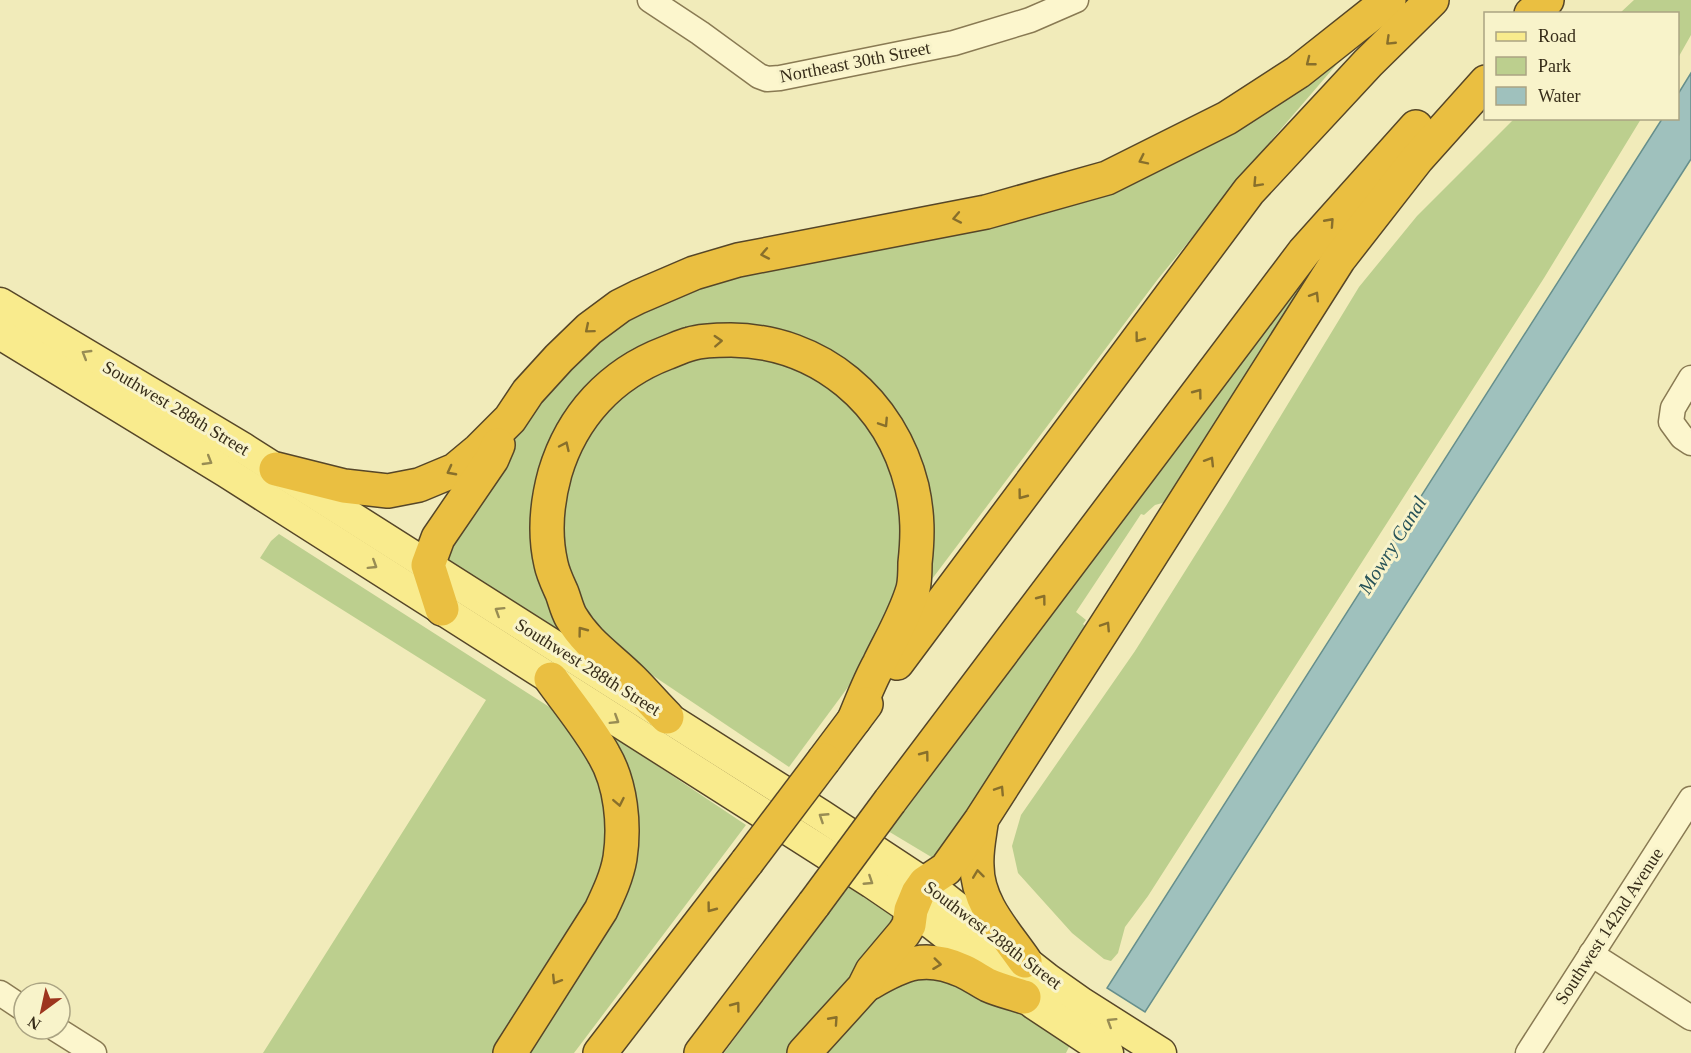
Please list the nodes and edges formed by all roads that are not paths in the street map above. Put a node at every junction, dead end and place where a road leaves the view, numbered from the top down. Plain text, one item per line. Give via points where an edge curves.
1 (650, 0) edge
2 (1389, 0) edge
3 (1432, 0) edge
4 (1547, 0) edge
5 (1561, 0) edge
6 (1064, 2) edge
7 (1533, 12) edge
8 (1550, 12) edge
9 (1484, 59) edge
10 (1484, 83) edge
11 (0, 303) edge
12 (0, 334) edge
13 (1691, 378) edge
14 (510, 419) junction
15 (1691, 443) edge
16 (276, 469) junction
17 (428, 565) junction
18 (442, 609) junction
19 (551, 679) junction
20 (667, 717) junction
21 (854, 720) junction
22 (1691, 800) edge
23 (981, 820) junction
24 (918, 896) junction
25 (1591, 954) junction
26 (1025, 961) junction
27 (864, 987) junction
28 (1024, 997) junction
29 (1691, 1018) edge
30 (72, 1039) edge
31 (94, 1053) edge
32 (510, 1053) edge
33 (600, 1053) edge
34 (701, 1053) edge
35 (804, 1053) edge
36 (1108, 1053) edge
37 (1161, 1053) edge
38 (1528, 1053) edge

1 - 6 street, Northeast 30th Street via 766,79 954,43 1030,20
2 -> 14 highway via 1298,72 1227,118 1107,178 986,213 738,260 694,273 638,297 589,329 528,392
3 -> 21 highway via 1249,191
4 - 7 highway
5 - 8 highway
34 -> 9 highway, bridge via 1304,252 1418,125
23 -> 10 highway via 1339,259 1417,159
16 -> 11 main road, Southwest 288th Street
12 -> 18 main road, Southwest 288th Street
13 - 15 street via 1673,408 1671,422
14 -> 16 highway via 455,470 419,485 387,491
14 - 17 highway via 492,459 438,538
16 - 17 main road, Southwest 288th Street
17 - 18 highway
20 -> 17 main road, Southwest 288th Street
18 - 19 main road, Southwest 288th Street
19 -> 24 main road, Southwest 288th Street via 862,876
19 -> 32 highway via 606,757 621,808 620,859 601,910
20 -> 21 highway via 594,647 571,616 551,565 547,514 552,483 562,452 589,406 626,372 691,343 750,340 808,357 836,372 882,418 898,444 908,472 918,532 913,588
24 -> 20 main road, Southwest 288th Street via 821,815
21 -> 33 highway, bridge
22 - 25 street, Southwest 142nd Avenue
23 - 24 highway via 946,869
26 -> 23 highway via 981,893 976,868
24 - 26 main road, Southwest 288th Street
24 - 27 highway via 909,925
24 - 28 main road, Southwest 288th Street
25 - 29 street
25 - 38 street, Southwest 142nd Avenue
37 -> 26 main road, Southwest 288th Street
27 -> 28 highway via 896,968 931,962
35 -> 27 highway
28 - 36 main road, Southwest 288th Street
30 - 31 street

